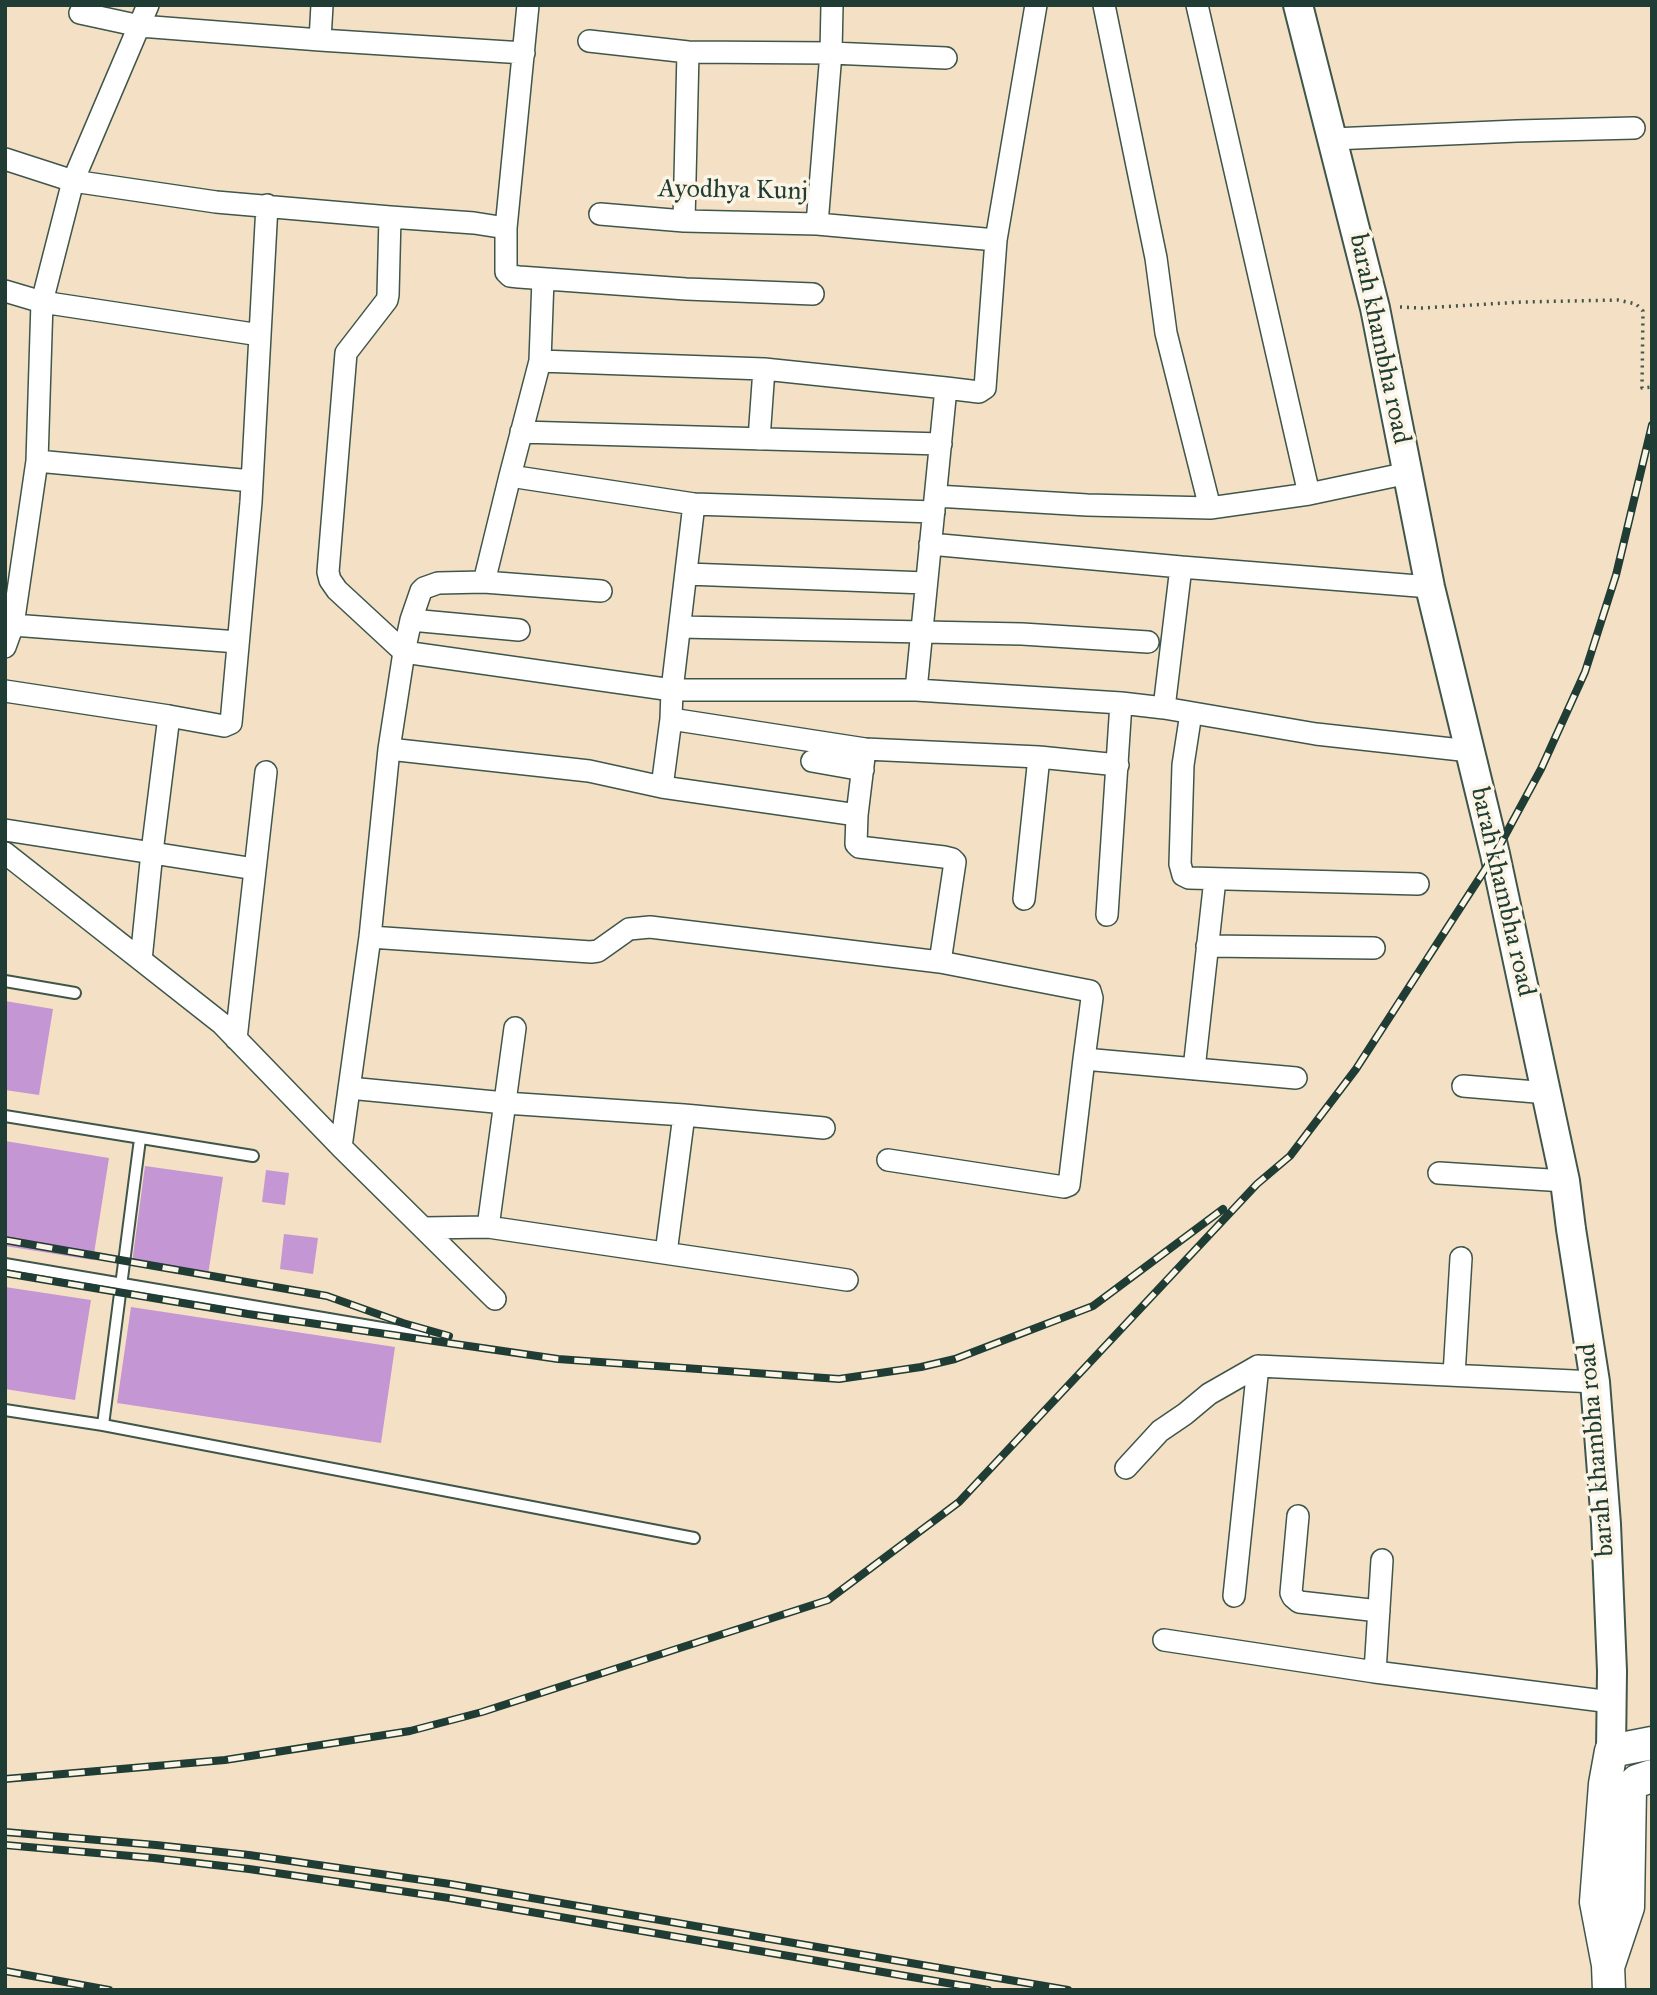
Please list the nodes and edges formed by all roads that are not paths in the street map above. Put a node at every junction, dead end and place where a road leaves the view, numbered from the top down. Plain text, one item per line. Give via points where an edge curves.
1 (148, 5) edge
2 (322, 5) edge
3 (528, 5) edge
4 (832, 5) edge
5 (1036, 5) edge
6 (1104, 5) edge
7 (1197, 5) edge
8 (1298, 5) edge
9 (80, 13) dead end
10 (140, 26) junction
11 (320, 40) junction
12 (589, 41) dead end
13 (688, 52) junction
14 (524, 53) junction
15 (831, 53) junction
16 (946, 58) dead end
17 (1634, 128) dead end
18 (1333, 139) junction
19 (5, 159) edge
20 (73, 181) junction
21 (267, 205) junction
22 (600, 214) dead end
23 (390, 217) junction
24 (684, 221) junction
25 (817, 224) junction
26 (506, 228) junction
27 (996, 240) junction
28 (543, 279) junction
29 (5, 291) edge
30 (813, 294) dead end
31 (42, 302) junction
32 (260, 335) junction
33 (540, 361) junction
34 (764, 369) junction
35 (946, 388) junction
36 (521, 432) junction
37 (759, 439) junction
38 (941, 444) junction
39 (37, 461) junction
40 (1408, 473) junction
41 (510, 476) junction
42 (252, 481) junction
43 (1309, 494) junction
44 (694, 503) junction
45 (935, 504) junction
46 (1210, 508) junction
47 (930, 544) junction
48 (1181, 568) junction
49 (687, 574) junction
50 (485, 582) junction
51 (926, 583) junction
52 (1430, 587) junction
53 (601, 591) dead end
54 (411, 620) junction
55 (13, 625) junction
56 (680, 626) junction
57 (519, 630) dead end
58 (921, 631) junction
59 (238, 642) junction
60 (1147, 642) dead end
61 (5, 648) edge
62 (404, 652) junction
63 (673, 690) junction
64 (916, 690) junction
65 (5, 691) edge
66 (1121, 703) junction
67 (1164, 708) junction
68 (1191, 712) junction
69 (169, 716) junction
70 (671, 719) junction
71 (389, 749) junction
72 (1470, 751) junction
73 (1039, 757) junction
74 (864, 760) junction
75 (812, 761) dead end
76 (1118, 765) junction
77 (266, 772) dead end
78 (662, 787) junction
79 (857, 815) junction
80 (5, 830) edge
81 (152, 852) junction
82 (5, 853) edge
83 (255, 869) junction
84 (1215, 879) junction
85 (1418, 884) dead end
86 (1024, 898) dead end
87 (1107, 915) dead end
88 (370, 937) junction
89 (1207, 946) junction
90 (1374, 948) dead end
91 (141, 960) junction
92 (940, 962) junction
93 (5, 981) edge
94 (75, 993) dead end
95 (515, 1028) dead end
96 (236, 1039) junction
97 (1084, 1059) junction
98 (1194, 1069) junction
99 (1296, 1078) dead end
100 (1463, 1086) dead end
101 (349, 1088) junction
102 (1548, 1093) junction
103 (505, 1103) junction
104 (684, 1115) junction
105 (5, 1116) edge
106 (824, 1128) dead end
107 (141, 1139) junction
108 (341, 1147) junction
109 (253, 1156) dead end
110 (888, 1160) dead end
111 (1439, 1173) dead end
112 (1565, 1181) junction
113 (488, 1227) junction
114 (424, 1228) junction
115 (666, 1253) junction
116 (1461, 1258) dead end
117 (5, 1264) edge
118 (847, 1280) dead end
119 (121, 1284) junction
120 (495, 1299) dead end
121 (423, 1335) dead end
122 (1258, 1366) junction
123 (1454, 1375) junction
124 (1595, 1382) junction
125 (5, 1410) edge
126 (103, 1425) junction
127 (1126, 1468) dead end
128 (1298, 1516) dead end
129 (694, 1538) dead end
130 (1382, 1560) dead end
131 (1234, 1596) dead end
132 (1379, 1611) junction
133 (1164, 1640) dead end
134 (1375, 1672) junction
135 (1611, 1702) junction
136 (1652, 1743) edge
137 (1611, 1751) junction
138 (1644, 1779) edge
139 (1609, 1977) edge

1 - 10 street
2 - 11 street
3 - 14 street
4 - 15 street, Ayodhya Kunj
5 - 27 street
6 - 46 street via 1156,258 1166,333
7 - 43 street
8 - 18 street, barah khambha road
9 - 10 street
10 - 11 street
10 - 20 street
11 - 14 street
12 - 13 street
13 - 15 street
13 - 24 street
14 - 26 street
15 - 16 street
15 - 25 street, Ayodhya Kunj
17 - 18 street
18 - 40 street, barah khambha road via 1375,308
19 - 20 street
20 - 21 street
20 - 31 street
21 - 23 street
21 - 32 street
22 - 24 street, Ayodhya Kunj
23 - 26 street
23 - 62 street via 387,300 346,353 328,572 337,590
24 - 25 street, Ayodhya Kunj
25 - 27 street
26 - 28 street via 506,272
27 - 35 street via 985,388 979,392
28 - 30 street
28 - 33 street
29 - 31 street
31 - 32 street
31 - 39 street
32 - 42 street
33 - 34 street
33 - 36 street
34 - 35 street
34 - 37 street
35 - 38 street
36 - 37 street
36 - 41 street
37 - 38 street
38 - 45 street
39 - 42 street
39 - 55 street
40 - 43 street
40 - 52 street, barah khambha road
41 - 44 street
41 - 50 street
42 - 59 street
43 - 46 street
44 - 45 street
44 - 49 street
45 - 46 street
45 - 47 street
47 - 48 street
47 - 51 street
48 - 52 street
48 - 67 street
49 - 51 street
49 - 56 street
50 - 53 street
50 - 54 street via 429,585 421,592
51 - 58 street
52 - 72 street, barah khambha road
54 - 57 street
54 - 62 street
55 - 59 street
55 - 61 street
56 - 58 street
56 - 63 street
58 - 60 street
58 - 64 street
59 - 69 street via 230,723 224,726
62 - 63 street
62 - 71 street
63 - 64 street
63 - 70 street
64 - 66 street
65 - 69 street
66 - 67 street
66 - 76 street
67 - 68 street
68 - 72 street via 1316,734
68 - 84 street via 1183,765 1181,870 1189,878
69 - 81 street
70 - 74 street
70 - 78 street
71 - 78 street via 589,771
71 - 88 street
72 - 102 street, barah khambha road
73 - 74 street
73 - 76 street
73 - 86 street
74 - 75 street
74 - 79 street
76 - 87 street
77 - 83 street
78 - 79 street
79 - 92 street via 855,840 859,847 955,862
80 - 81 street
81 - 83 street
81 - 91 street
82 - 91 street
83 - 96 street
84 - 85 street
84 - 89 street
88 - 92 street via 591,953 628,929 650,927
88 - 101 street
89 - 90 street
89 - 98 street
91 - 96 street
92 - 97 street via 1090,991
93 - 94 lane
95 - 103 street
96 - 108 street
97 - 98 street
97 - 110 street via 1069,1185
98 - 99 street
100 - 102 street
101 - 103 street
101 - 108 street
102 - 112 street, barah khambha road
103 - 104 street
103 - 113 street
104 - 106 street
104 - 115 street
105 - 107 lane
107 - 109 lane
107 - 119 lane
108 - 114 street
111 - 112 street
112 - 124 street, barah khambha road
113 - 114 street
113 - 115 street
114 - 120 street
115 - 118 street
116 - 123 street
117 - 119 lane
119 - 121 lane
119 - 126 lane
122 - 123 street
122 - 127 street via 1209,1394 1160,1431
122 - 131 street
123 - 124 street
124 - 135 street, barah khambha road via 1606,1524
125 - 126 lane
126 - 129 lane
128 - 132 street via 1293,1597 1299,1602
130 - 132 street
132 - 134 street
133 - 134 street
134 - 135 street
135 - 137 street, barah khambha road
136 - 137 main road
137 - 139 main road via 1596,1902
138 - 139 main road via 1630,1788 1628,1907

